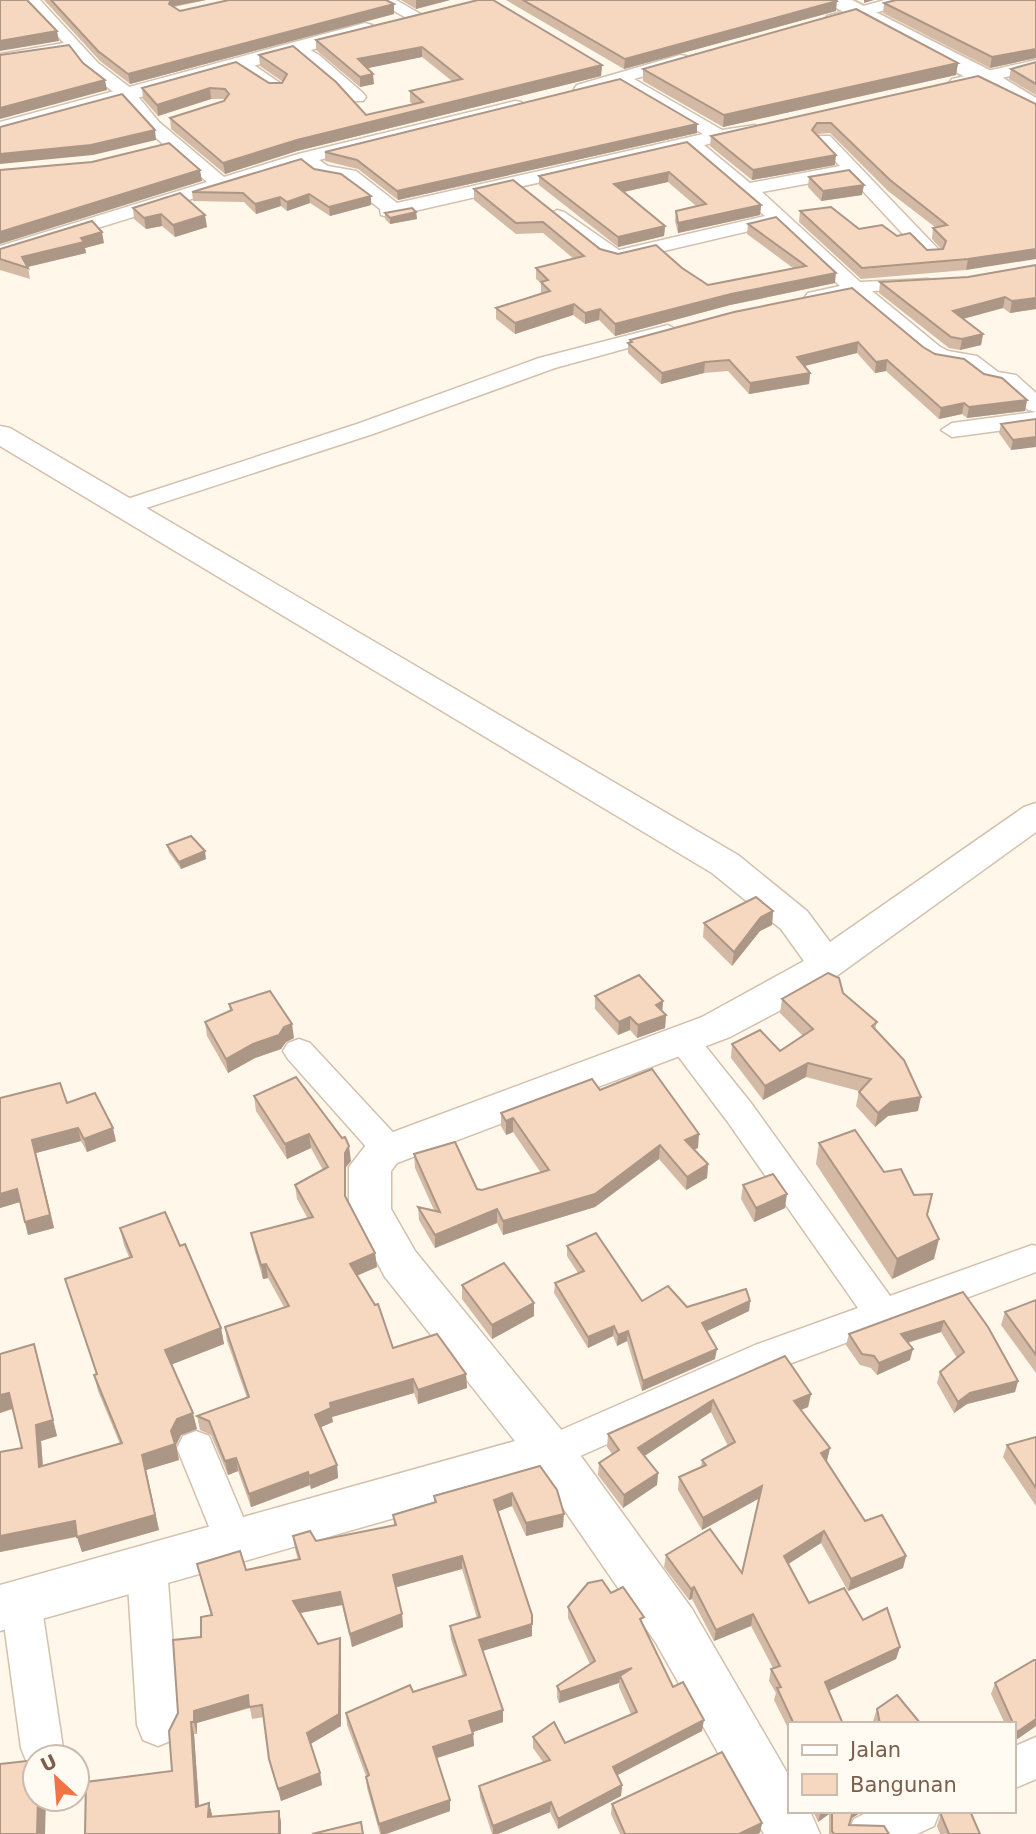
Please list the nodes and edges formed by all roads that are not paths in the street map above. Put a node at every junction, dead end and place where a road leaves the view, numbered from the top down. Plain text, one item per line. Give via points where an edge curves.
1 (383, 0) edge
2 (836, 0) edge
3 (903, 0) edge
4 (35, 1) edge
5 (442, 10) edge
6 (861, 13) junction
7 (416, 16) junction
8 (821, 23) edge
9 (76, 46) junction
10 (297, 47) junction
11 (693, 56) edge
12 (0, 59) edge
13 (239, 62) junction
14 (598, 65) edge
15 (1036, 65) edge
16 (985, 76) junction
17 (621, 79) junction
18 (944, 86) edge
19 (276, 88) edge
20 (126, 93) junction
21 (563, 94) edge
22 (357, 97) dead end
23 (530, 103) edge
24 (1036, 108) edge
25 (173, 119) edge
26 (771, 124) edge
27 (153, 126) junction
28 (0, 129) edge
29 (718, 135) junction
30 (823, 140) edge
31 (688, 141) junction
32 (177, 144) junction
33 (153, 150) edge
34 (305, 158) junction
35 (855, 170) junction
36 (517, 181) junction
37 (220, 184) junction
38 (747, 189) junction
39 (780, 218) junction
40 (0, 252) edge
41 (932, 254) edge
42 (939, 282) edge
43 (856, 289) junction
44 (796, 301) edge
45 (691, 325) edge
46 (1036, 405) edge
47 (1036, 419) edge
48 (952, 430) dead end
49 (0, 434) edge
50 (126, 507) junction
51 (1036, 815) edge
52 (816, 971) junction
53 (683, 1040) junction
54 (299, 1051) dead end
55 (389, 1150) junction
56 (1032, 1259) dead end
57 (883, 1314) junction
58 (196, 1448) dead end
59 (551, 1452) junction
60 (235, 1544) junction
61 (147, 1569) junction
62 (10, 1605) edge
63 (158, 1725) dead end
64 (41, 1743) edge
65 (1036, 1758) edge
66 (1015, 1767) edge
67 (915, 1813) edge
68 (793, 1834) edge
69 (869, 1834) edge

1 - 7 street
2 - 6 main road
3 - 6 street
4 - 9 street
5 - 7 street
6 - 8 street
6 - 16 main road
7 - 10 street
9 - 12 street
9 - 20 street via 92,67
10 - 13 street
10 - 22 street via 329,69 337,82
11 - 17 street
13 - 19 street
13 - 20 street
14 - 17 street
15 - 16 street
16 - 18 street
16 - 24 main road
17 - 21 street
17 - 29 street
20 - 27 street
20 - 28 street
23 - 34 street
25 - 27 street
26 - 29 street
27 - 32 street
29 - 31 street
30 - 35 street
31 - 36 street
31 - 38 street
32 - 33 street
32 - 37 street
34 - 36 street via 322,171 349,175 390,210
34 - 37 street
35 - 38 street
35 - 41 street
36 - 39 street via 604,251 617,256
37 - 40 street
38 - 39 street
39 - 43 street
42 - 43 street
43 - 44 street
43 - 46 street via 935,354 969,361 988,377 1008,380
45 - 50 street via 547,363 365,429
47 - 48 street
49 - 50 street
50 - 52 street via 725,864 794,920
51 - 52 street
52 - 53 street via 716,1027
53 - 55 street
53 - 57 street
54 - 55 street
55 - 59 street via 370,1167 370,1210 400,1264
56 - 57 street
57 - 59 street via 768,1356
58 - 60 street
59 - 60 street
59 - 68 street via 674,1626
60 - 61 street
61 - 62 street
61 - 63 street
62 - 64 street
65 - 66 street
67 - 69 street

